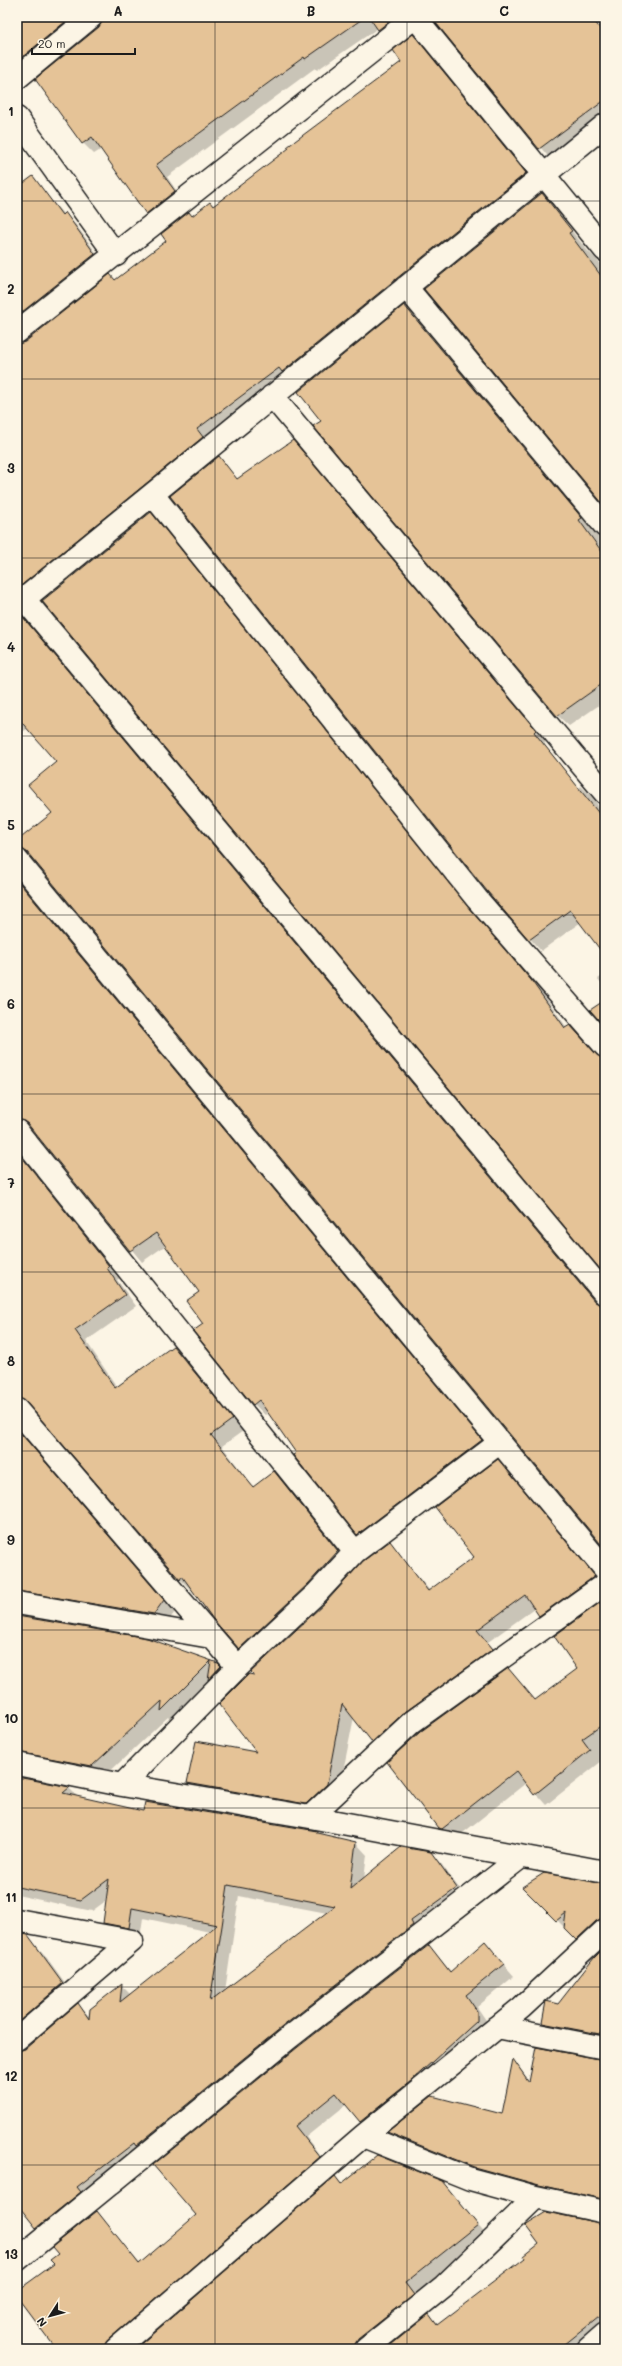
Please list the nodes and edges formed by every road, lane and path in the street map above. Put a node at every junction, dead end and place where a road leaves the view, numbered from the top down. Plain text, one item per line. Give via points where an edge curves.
1 (91, 17) edge
2 (415, 17) edge
3 (17, 78) edge
4 (17, 118) edge
5 (605, 125) edge
6 (544, 174) junction
7 (605, 250) edge
8 (116, 255) junction
9 (406, 287) junction
10 (17, 332) edge
11 (272, 396) junction
12 (153, 495) junction
13 (605, 526) edge
14 (21, 602) edge
15 (605, 793) edge
16 (17, 860) edge
17 (605, 1046) edge
18 (17, 1131) edge
19 (605, 1294) edge
20 (19, 1418) edge
21 (499, 1443) junction
22 (356, 1552) junction
23 (605, 1569) edge
24 (605, 1584) edge
25 (17, 1604) edge
26 (211, 1637) junction
27 (238, 1667) junction
28 (17, 1764) edge
29 (122, 1785) junction
30 (310, 1817) junction
31 (522, 1857) junction
32 (605, 1872) edge
33 (17, 1920) edge
34 (605, 1930) edge
35 (497, 2027) junction
36 (17, 2039) edge
37 (605, 2048) edge
38 (363, 2136) junction
39 (536, 2197) junction
40 (605, 2212) edge
41 (17, 2260) edge
42 (605, 2334) edge
43 (116, 2349) edge
44 (366, 2349) edge
45 (588, 2349) edge

1 - 3 street
2 - 6 street
2 - 8 street
4 - 8 street
5 - 6 street
6 - 7 street
6 - 9 street
8 - 10 street
9 - 11 street
9 - 13 street
11 - 12 street
11 - 15 street
12 - 14 street
12 - 17 street via 477,899
14 - 19 street
16 - 21 street
18 - 22 street
20 - 26 street
21 - 22 street
21 - 23 street
22 - 27 street via 317,1593
24 - 30 street via 412,1722
25 - 26 street
26 - 27 street
27 - 29 street
28 - 29 street
29 - 30 street
30 - 31 street
31 - 32 street
31 - 41 street via 290,2037
33 - 36 street via 132,1942
34 - 35 street
35 - 37 street
35 - 38 street
38 - 39 street via 470,2179
38 - 43 street
39 - 40 street
39 - 44 street via 444,2286
42 - 45 street

